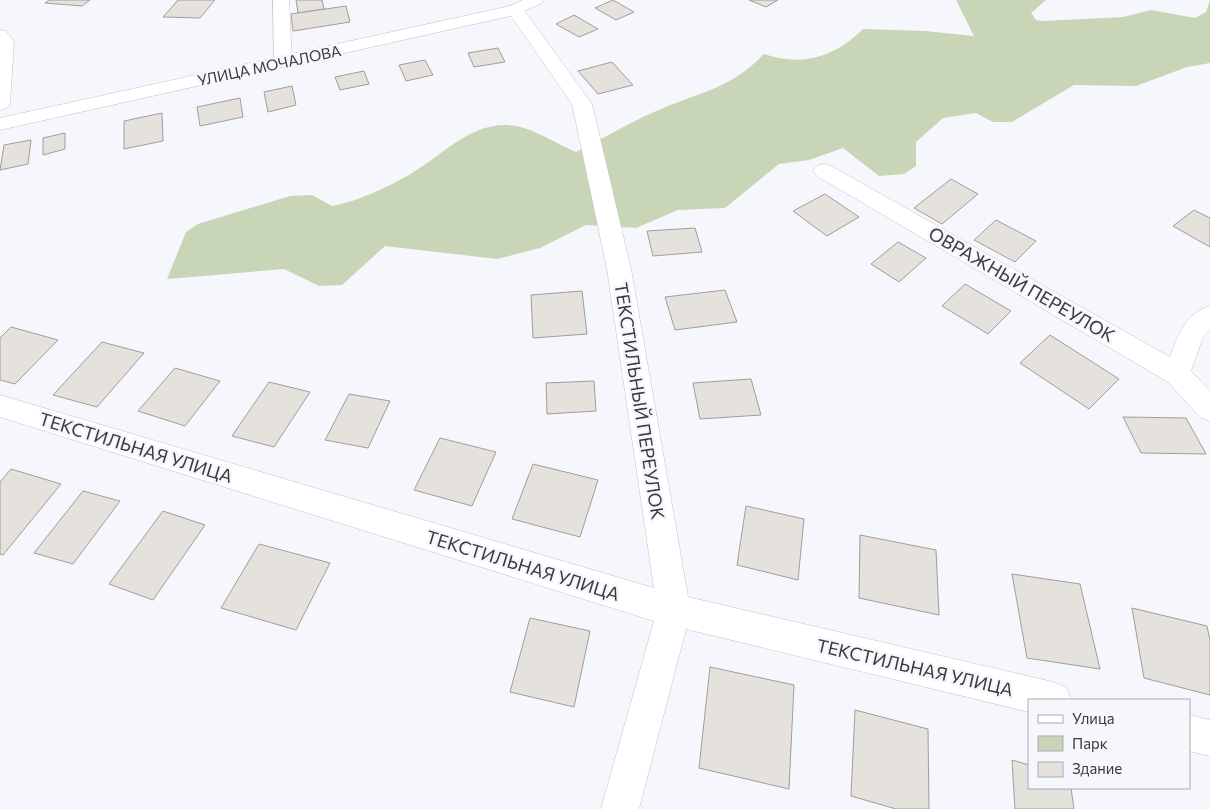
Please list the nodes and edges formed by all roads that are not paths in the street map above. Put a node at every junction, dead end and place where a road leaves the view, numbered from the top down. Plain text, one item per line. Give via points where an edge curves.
1 (281, 0) edge
2 (526, 5) edge
3 (0, 36) edge
4 (283, 62) junction
5 (0, 104) edge
6 (0, 124) edge
7 (824, 171) dead end
8 (1210, 315) edge
9 (1178, 374) junction
10 (0, 406) edge
11 (1210, 409) edge
12 (674, 610) junction
13 (1049, 699) edge
14 (1190, 733) edge
15 (1210, 738) edge
16 (620, 809) edge

1 - 4 street
2 - 4 street, УЛИЦА МОЧАЛОВА
2 - 12 street, ТЕКСТИЛЬНЫЙ ПЕРЕУЛОК via 582,104 619,268
3 - 5 street via 5,42
4 - 6 street, УЛИЦА МОЧАЛОВА
7 - 9 street, ОВРАЖНЫЙ ПЕРЕУЛОК
8 - 9 street via 1192,332
9 - 11 street, ОВРАЖНЫЙ ПЕРЕУЛОК
10 - 12 street, ТЕКСТИЛЬНАЯ УЛИЦА
12 - 13 street, ТЕКСТИЛЬНАЯ УЛИЦА
12 - 16 street, ТЕКСТИЛЬНЫЙ ПЕРЕУЛОК
14 - 15 street

